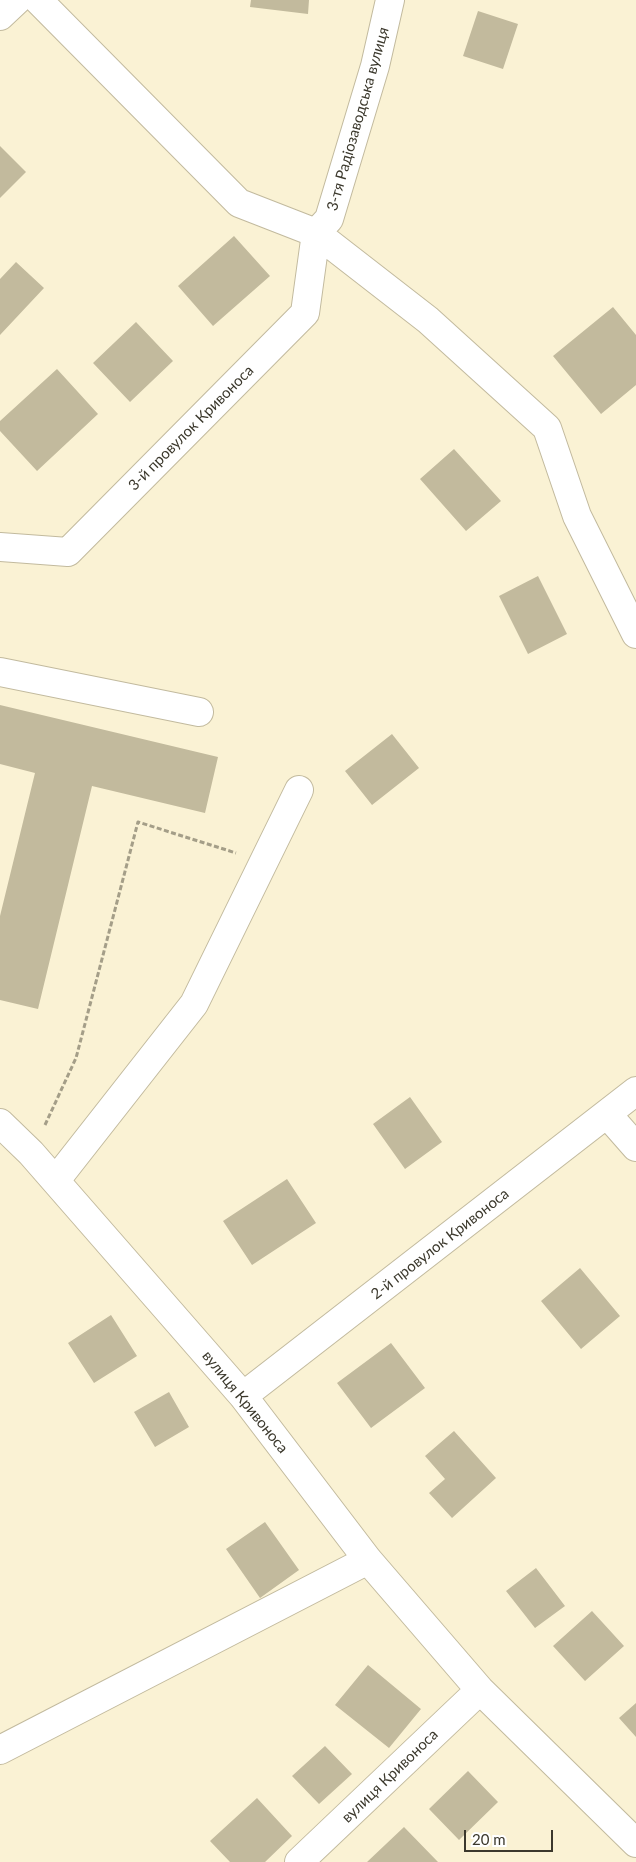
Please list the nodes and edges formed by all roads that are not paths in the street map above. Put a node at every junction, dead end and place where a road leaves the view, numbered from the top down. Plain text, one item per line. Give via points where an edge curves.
1 (17, 0) edge
2 (38, 0) edge
3 (390, 0) edge
4 (0, 16) edge
5 (316, 233) junction
6 (0, 547) edge
7 (636, 634) edge
8 (0, 672) edge
9 (199, 712) dead end
10 (299, 790) dead end
11 (636, 1091) edge
12 (607, 1114) junction
13 (0, 1123) edge
14 (636, 1147) edge
15 (56, 1180) junction
16 (243, 1396) junction
17 (368, 1560) junction
18 (480, 1690) junction
19 (0, 1750) edge
20 (636, 1843) edge
21 (300, 1862) edge

1 - 4 street
2 - 5 street via 239,203
3 - 5 street, 3-тя Радіозаводська вулиця via 375,66 329,219
5 - 6 street, 3-й провулок Кривоноса via 305,313 68,552
5 - 7 street via 428,320 547,428 577,516
8 - 9 street
10 - 15 street via 194,1004
11 - 12 street, 2-й провулок Кривоноса
12 - 14 street
12 - 16 street, 2-й провулок Кривоноса
13 - 15 street, вулиця Кривоноса
15 - 16 street, вулиця Кривоноса
16 - 17 street, вулиця Кривоноса
17 - 18 street, вулиця Кривоноса
17 - 19 street
18 - 20 street, вулиця Кривоноса
18 - 21 street, вулиця Кривоноса

